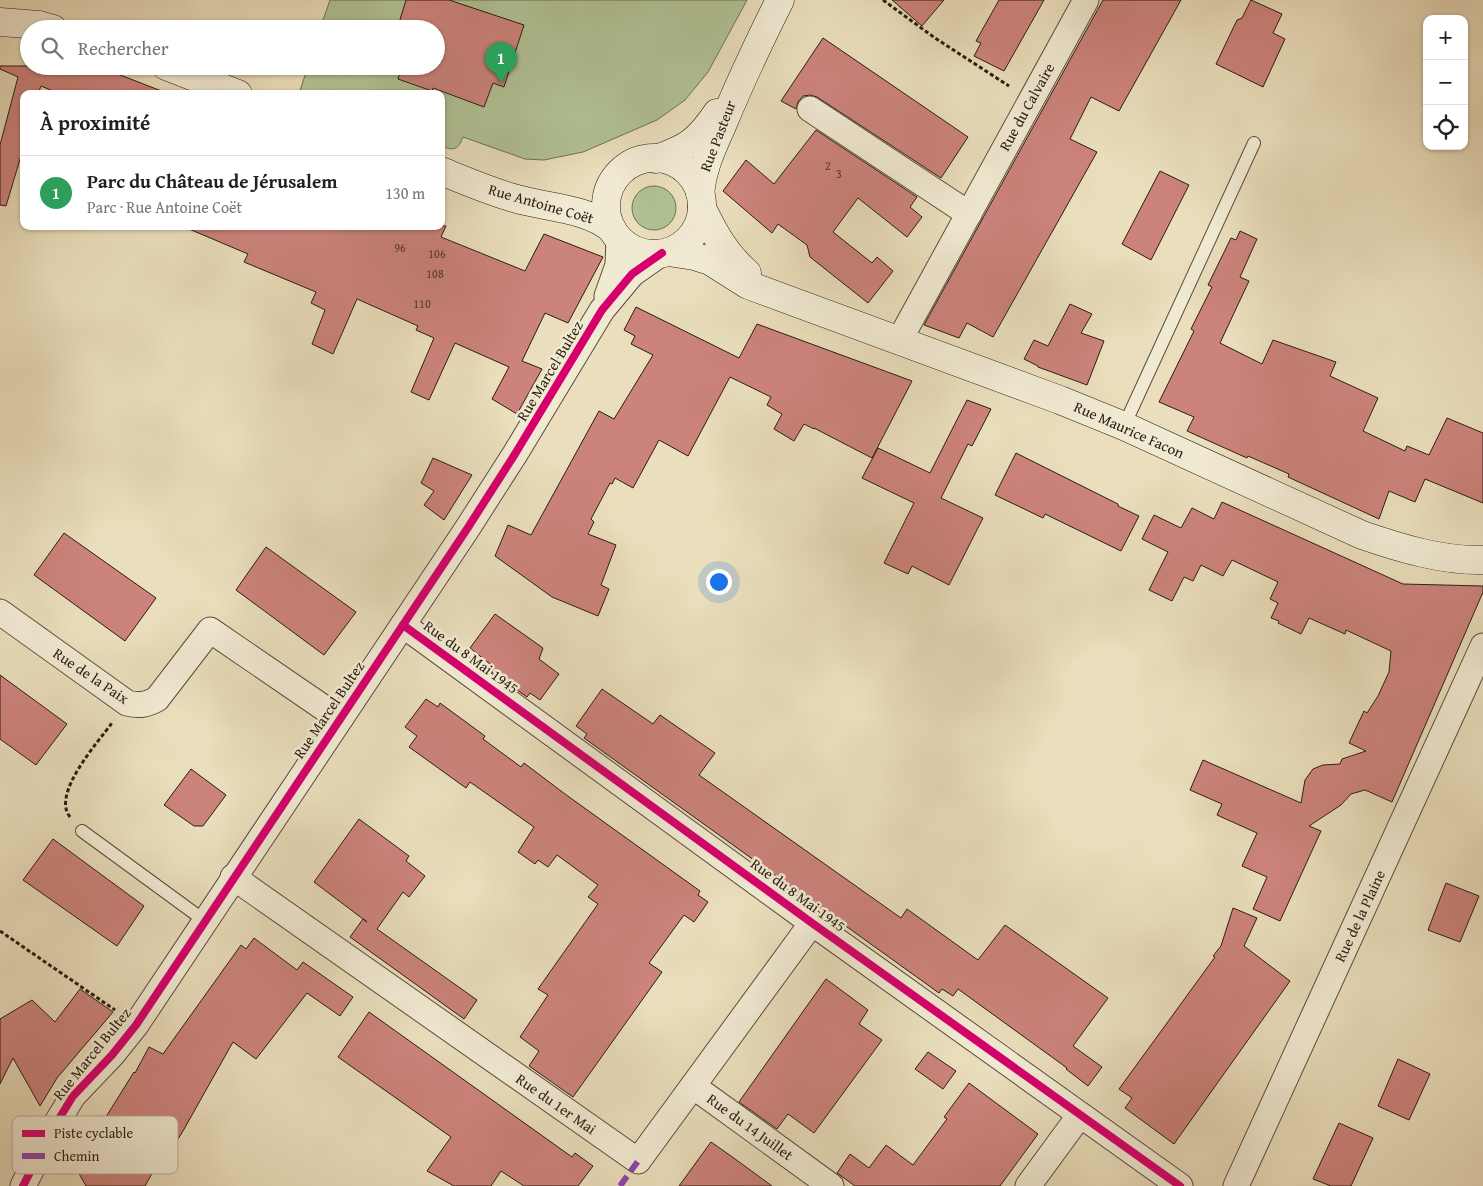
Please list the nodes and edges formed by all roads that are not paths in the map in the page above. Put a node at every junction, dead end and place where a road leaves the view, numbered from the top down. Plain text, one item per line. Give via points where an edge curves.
1 (780, 0) edge
2 (1086, 0) edge
3 (0, 22) edge
4 (20, 24) edge
5 (189, 75) edge
6 (741, 79) junction
7 (228, 90) edge
8 (810, 110) dead end
9 (1254, 143) dead end
10 (656, 158) junction
11 (445, 173) edge
12 (701, 201) junction
13 (969, 214) junction
14 (615, 234) junction
15 (665, 253) junction
16 (774, 294) junction
17 (602, 310) junction
18 (899, 341) junction
19 (1124, 426) junction
20 (1483, 560) edge
21 (0, 612) edge
22 (403, 625) junction
23 (1483, 646) edge
24 (340, 719) junction
25 (82, 831) road end
26 (233, 877) junction
27 (205, 921) junction
28 (812, 922) junction
29 (693, 1086) junction
30 (1080, 1115) junction
31 (61, 1116) edge
32 (29, 1174) edge
33 (23, 1186) edge
34 (831, 1186) edge
35 (1028, 1186) edge
36 (1180, 1186) edge
37 (1236, 1186) edge

1 - 6 street, Rue Pasteur
2 - 13 street, Rue du Calvaire
3 - 4 street
5 - 7 street
6 - 10 street, Rue Pasteur via 696,140 683,149
6 - 12 street, Rue Pasteur via 705,164
8 - 13 street
9 - 19 lane
10 - 12 street via 684,169 692,177
10 - 14 street via 633,163 612,183 606,206 607,218
11 - 14 street, Rue Antoine Coët via 510,197 590,216
12 - 15 street via 700,220 692,236
12 - 16 street, Rue Maurice Facon via 717,238 730,257
13 - 18 street, Rue du Calvaire
14 - 15 street via 628,247 639,252
14 - 17 street, Rue Marcel Bultez via 618,265
15 - 16 street, Rue Maurice Facon via 710,261 740,281
15 - 17 street, Rue Marcel Bultez via 632,274
16 - 18 street, Rue Maurice Facon
17 - 22 street, Rue Marcel Bultez via 515,454
18 - 19 street, Rue Maurice Facon
19 - 20 street, Rue Maurice Facon via 1362,535 1428,554
21 - 24 street, Rue de la Paix via 127,703 148,704 157,699 210,630
22 - 24 street, Rue Marcel Bultez
22 - 28 street, Rue du 8 Mai 1945
23 - 37 street, Rue de la Plaine
24 - 26 street, Rue Marcel Bultez
25 - 27 lane
26 - 27 street, Rue Marcel Bultez
26 - 29 street, Rue du 1er Mai via 638,1161
27 - 31 street, Rue Marcel Bultez via 136,1024 73,1096
28 - 29 street, Rue du 1er Mai
28 - 30 street, Rue du 8 Mai 1945
29 - 34 street, Rue du 14 Juillet
30 - 35 street
30 - 36 street, Rue du 8 Mai 1945
32 - 33 street, Rue Marcel Bultez

